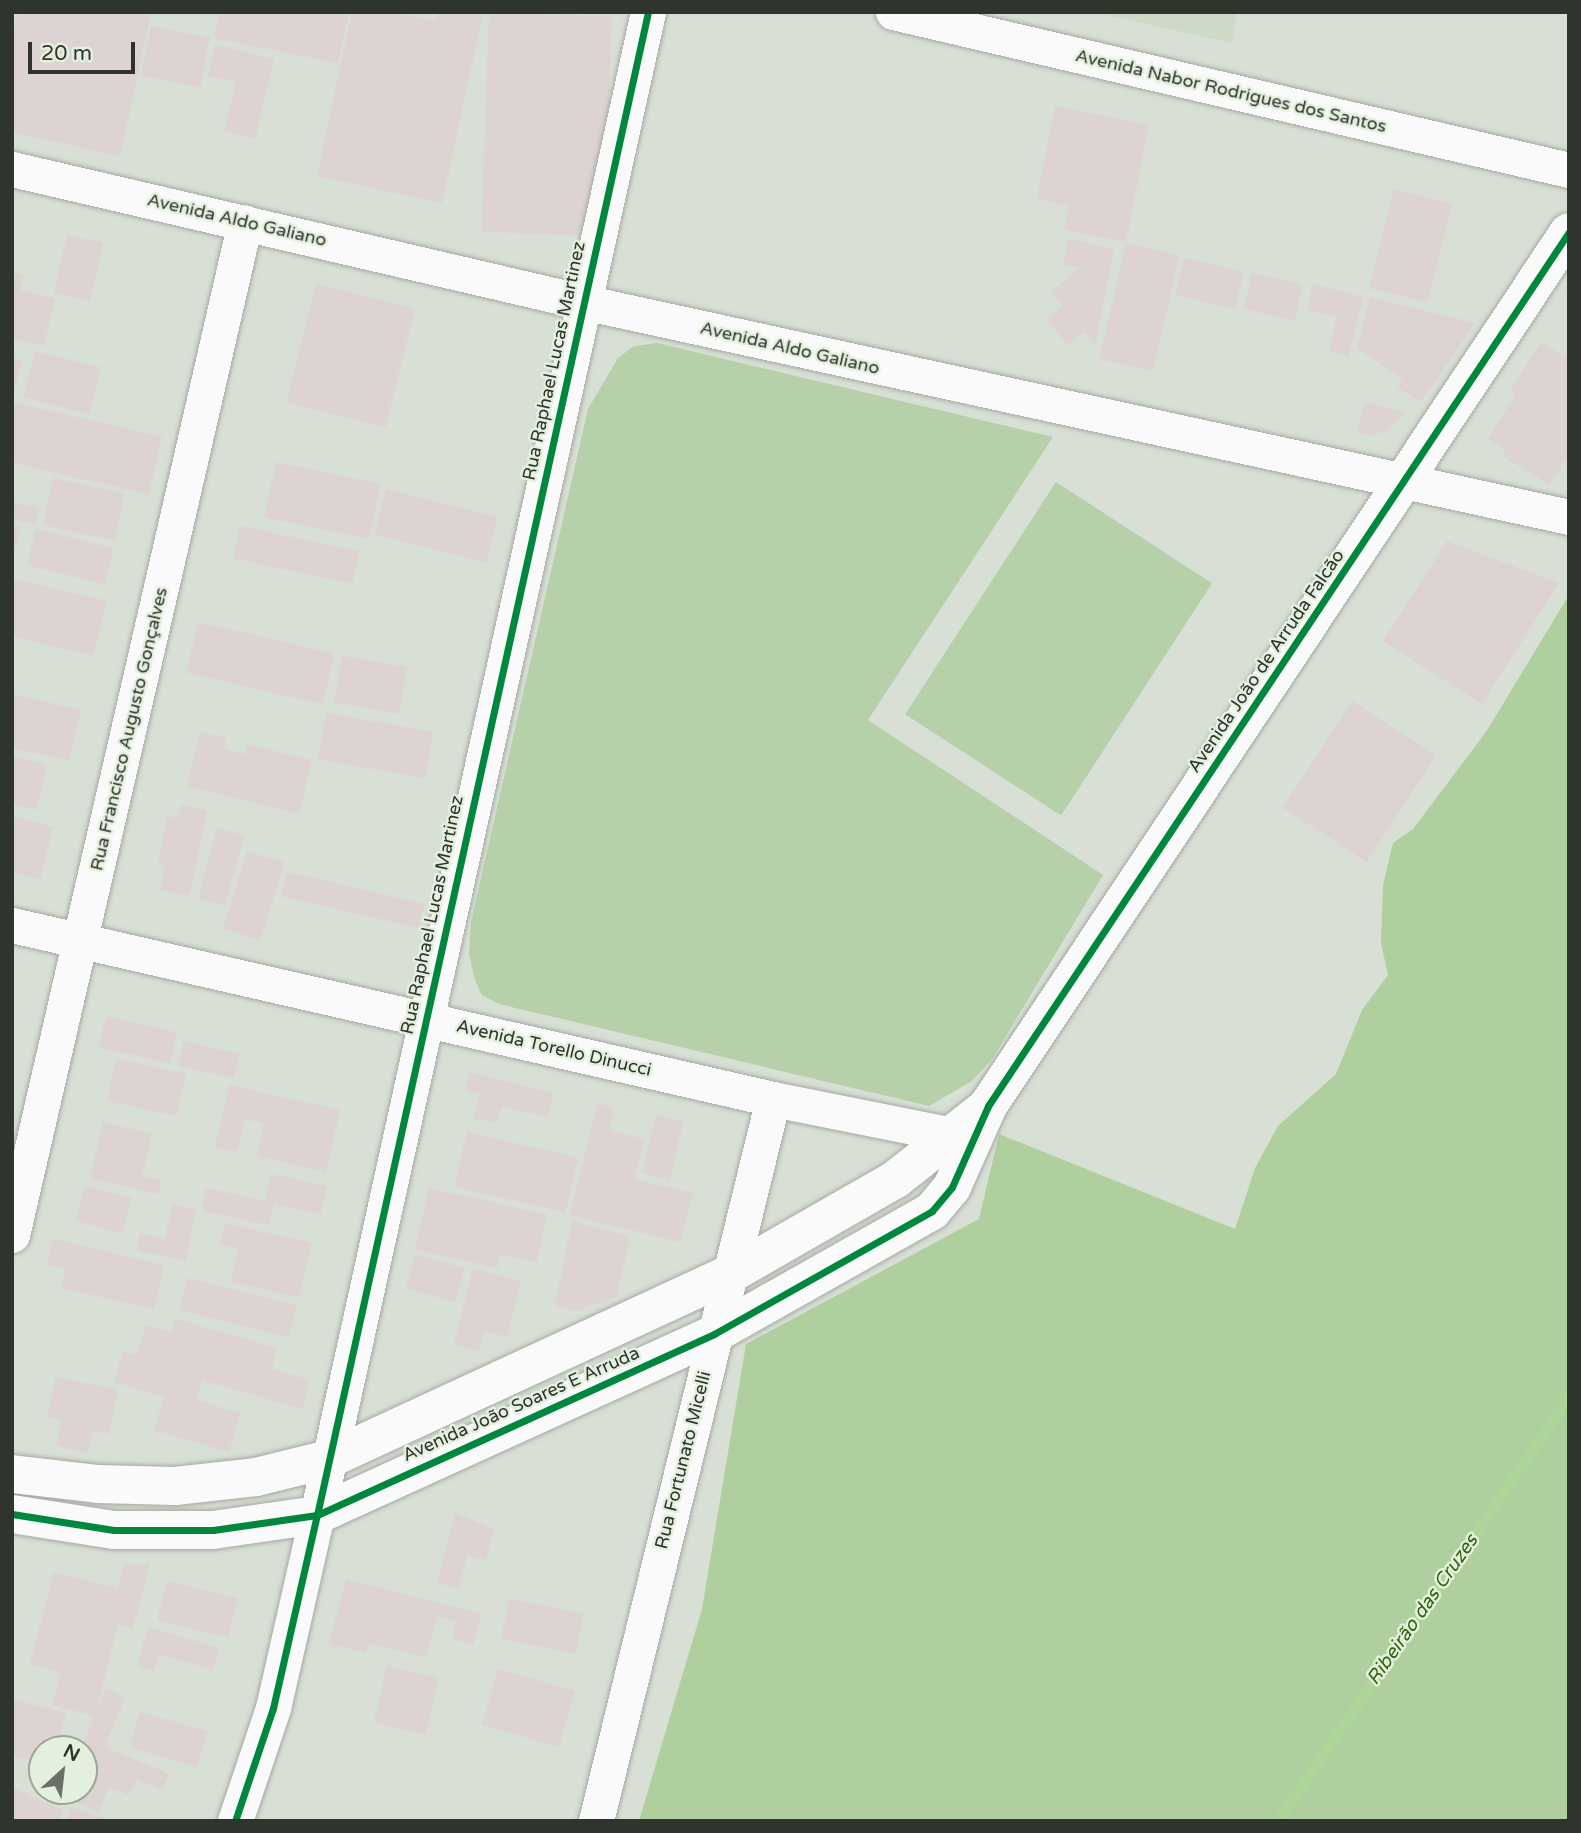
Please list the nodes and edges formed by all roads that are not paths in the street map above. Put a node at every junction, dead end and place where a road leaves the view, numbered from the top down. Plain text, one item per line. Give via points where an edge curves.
1 (648, 12) edge
2 (893, 12) edge
3 (12, 169) edge
4 (1569, 170) edge
5 (245, 222) junction
6 (1569, 232) edge
7 (583, 302) junction
8 (1403, 484) junction
9 (1569, 517) edge
10 (12, 925) edge
11 (80, 941) junction
12 (425, 1017) junction
13 (773, 1099) junction
14 (971, 1127) junction
15 (12, 1235) edge
16 (732, 1273) junction
17 (714, 1334) junction
18 (329, 1459) junction
19 (12, 1474) edge
20 (12, 1514) edge
21 (317, 1515) junction
22 (235, 1821) edge
23 (596, 1821) edge

1 - 7 street, Rua Raphael Lucas Martinez
2 - 4 street, Avenida Nabor Rodrigues dos Santos
3 - 5 street, Avenida Aldo Galiano
5 - 7 street, Avenida Aldo Galiano
5 - 11 street, Rua Francisco Augusto Gonçalves
6 - 8 street, Avenida João de Arruda Falcão
7 - 8 street, Avenida Aldo Galiano
7 - 12 street, Rua Raphael Lucas Martinez
8 - 9 street, Avenida Aldo Galiano
8 - 14 street, Avenida João de Arruda Falcão
10 - 11 street, Avenida Torello Dinucci
11 - 12 street, Avenida Torello Dinucci
11 - 15 street, Rua Francisco Augusto Gonçalves
12 - 13 street, Avenida Torello Dinucci
12 - 18 street, Rua Raphael Lucas Martinez
13 - 14 street, Avenida Torello Dinucci
13 - 16 street, Rua Fortunato Micelli
14 - 16 street, Avenida João Soares E Arruda via 896,1179
14 - 17 street, Avenida João Soares E Arruda via 952,1187 932,1212
16 - 17 street, Rua Fortunato Micelli
16 - 18 street, Avenida João Soares E Arruda
17 - 21 street, Avenida João Soares E Arruda
17 - 23 street, Rua Fortunato Micelli
18 - 19 street, Avenida João Soares E Arruda via 256,1476 175,1486
18 - 21 street, Rua Raphael Lucas Martinez
20 - 21 street, Avenida João Soares E Arruda via 114,1530 213,1530
21 - 22 street, Rua Raphael Lucas Martinez via 273,1708

